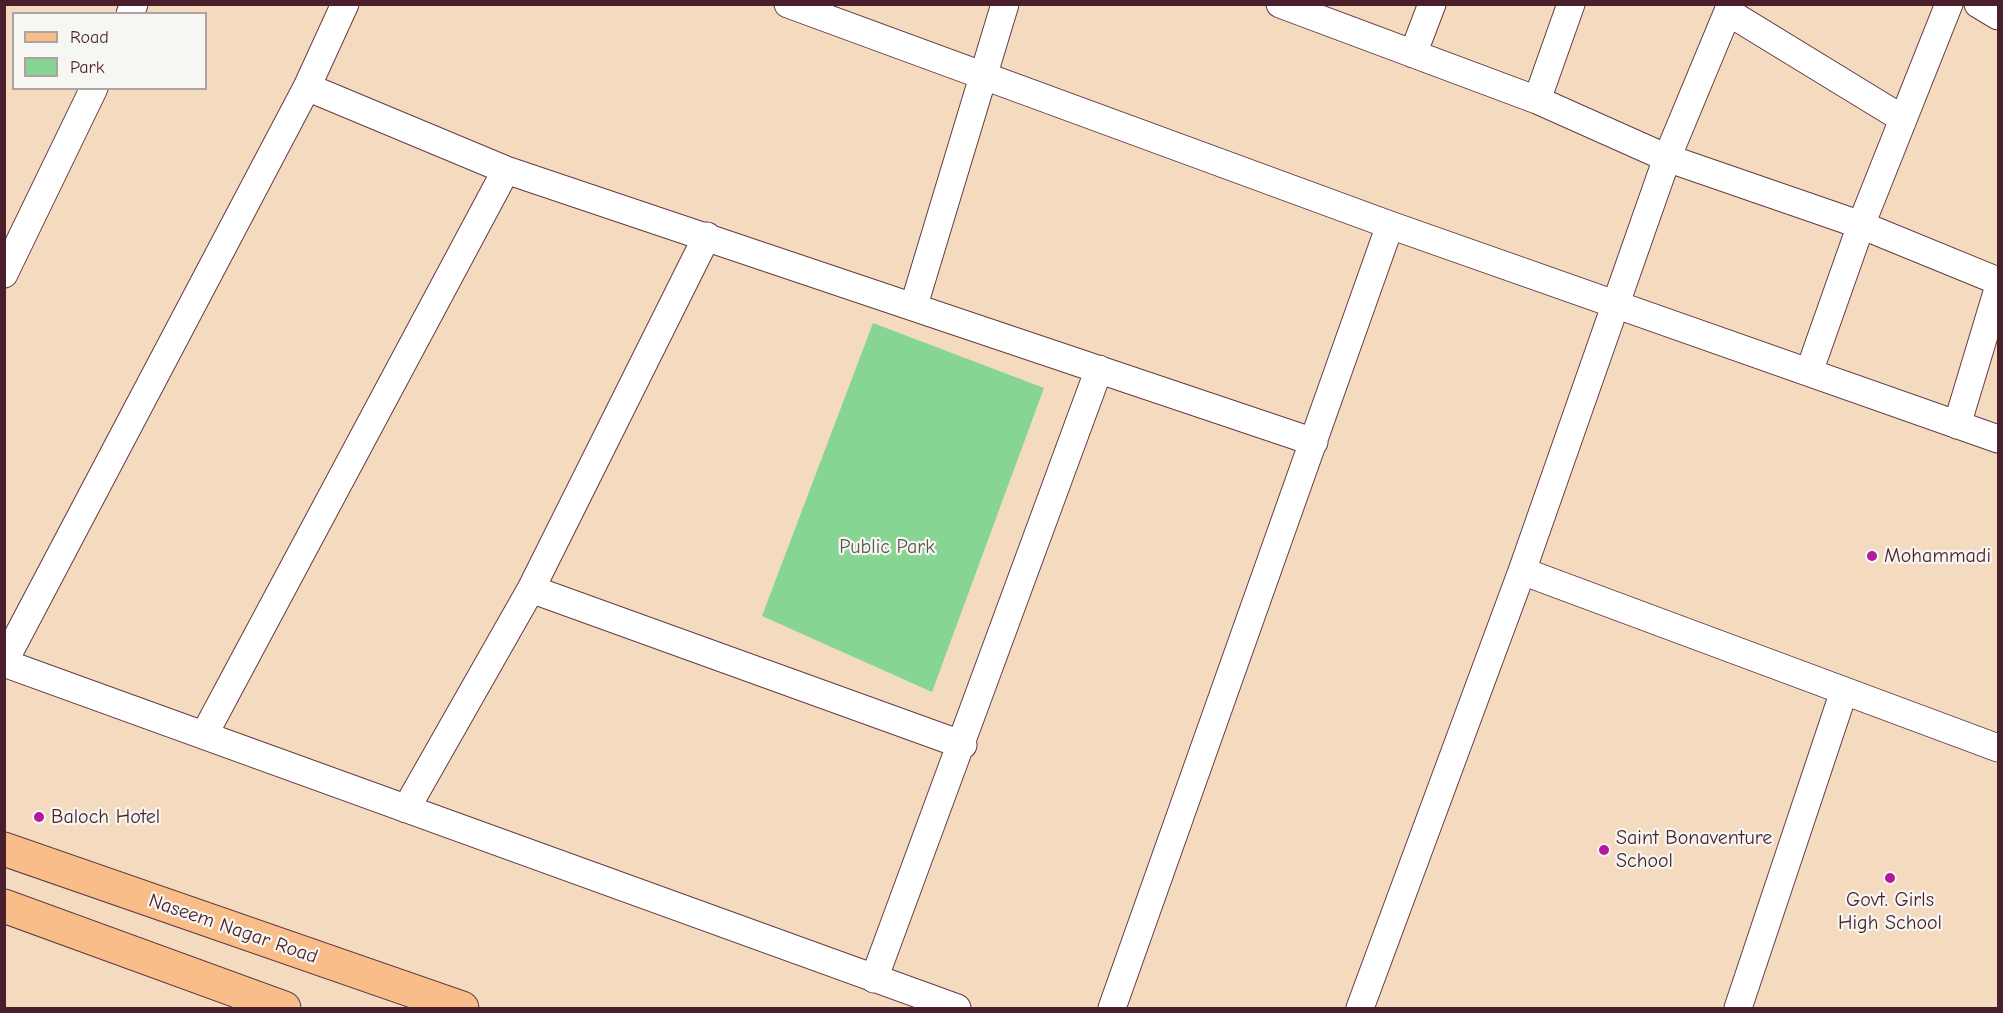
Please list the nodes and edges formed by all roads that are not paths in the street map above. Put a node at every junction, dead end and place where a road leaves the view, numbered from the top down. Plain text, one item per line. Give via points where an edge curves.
1 (345, 4) edge
2 (788, 4) edge
3 (1005, 4) edge
4 (1432, 4) edge
5 (1571, 4) edge
6 (1949, 4) edge
7 (1978, 4) edge
8 (1283, 5) edge
9 (1729, 8) edge
10 (1998, 16) edge
11 (1413, 54) junction
12 (982, 74) junction
13 (307, 87) junction
14 (93, 90) edge
15 (1537, 100) junction
16 (1903, 119) junction
17 (1667, 158) junction
18 (506, 170) junction
19 (1390, 225) junction
20 (1861, 225) junction
21 (707, 236) junction
22 (4, 274) edge
23 (1998, 281) edge
24 (1998, 289) edge
25 (1615, 304) junction
26 (914, 305) junction
27 (1099, 369) junction
28 (1809, 372) junction
29 (1957, 425) junction
30 (1998, 439) edge
31 (1314, 442) junction
32 (1522, 571) junction
33 (531, 589) junction
34 (4, 662) edge
35 (1844, 691) junction
36 (204, 735) junction
37 (963, 745) junction
38 (1998, 748) edge
39 (406, 809) junction
40 (4, 849) edge
41 (4, 906) edge
42 (874, 979) junction
43 (284, 1008) edge
44 (462, 1008) edge
45 (957, 1008) edge
46 (1112, 1008) edge
47 (1359, 1008) edge
48 (1738, 1008) edge

1 - 13 street
2 - 12 street
3 - 12 street
4 - 11 street
5 - 15 street
6 - 16 street
7 - 10 street
8 - 11 street
9 - 16 street
9 - 17 street
11 - 15 street
12 - 19 street
12 - 26 street
13 - 18 street
13 - 34 street
14 - 22 street
15 - 17 street
16 - 20 street
17 - 20 street
17 - 25 street
18 - 21 street
18 - 36 street
19 - 25 street
19 - 31 street
20 - 23 street
20 - 28 street
21 - 26 street
21 - 33 street
24 - 29 street
25 - 28 street
25 - 32 street
26 - 27 street
27 - 31 street
27 - 37 street
28 - 29 street
29 - 30 street
31 - 46 street
32 - 35 street
32 - 47 street
33 - 37 street
33 - 39 street
34 - 36 street
35 - 38 street
35 - 48 street
36 - 39 street
37 - 42 street
39 - 42 street
40 - 44 main road, Naseem Nagar Road
41 - 43 main road
42 - 45 street

